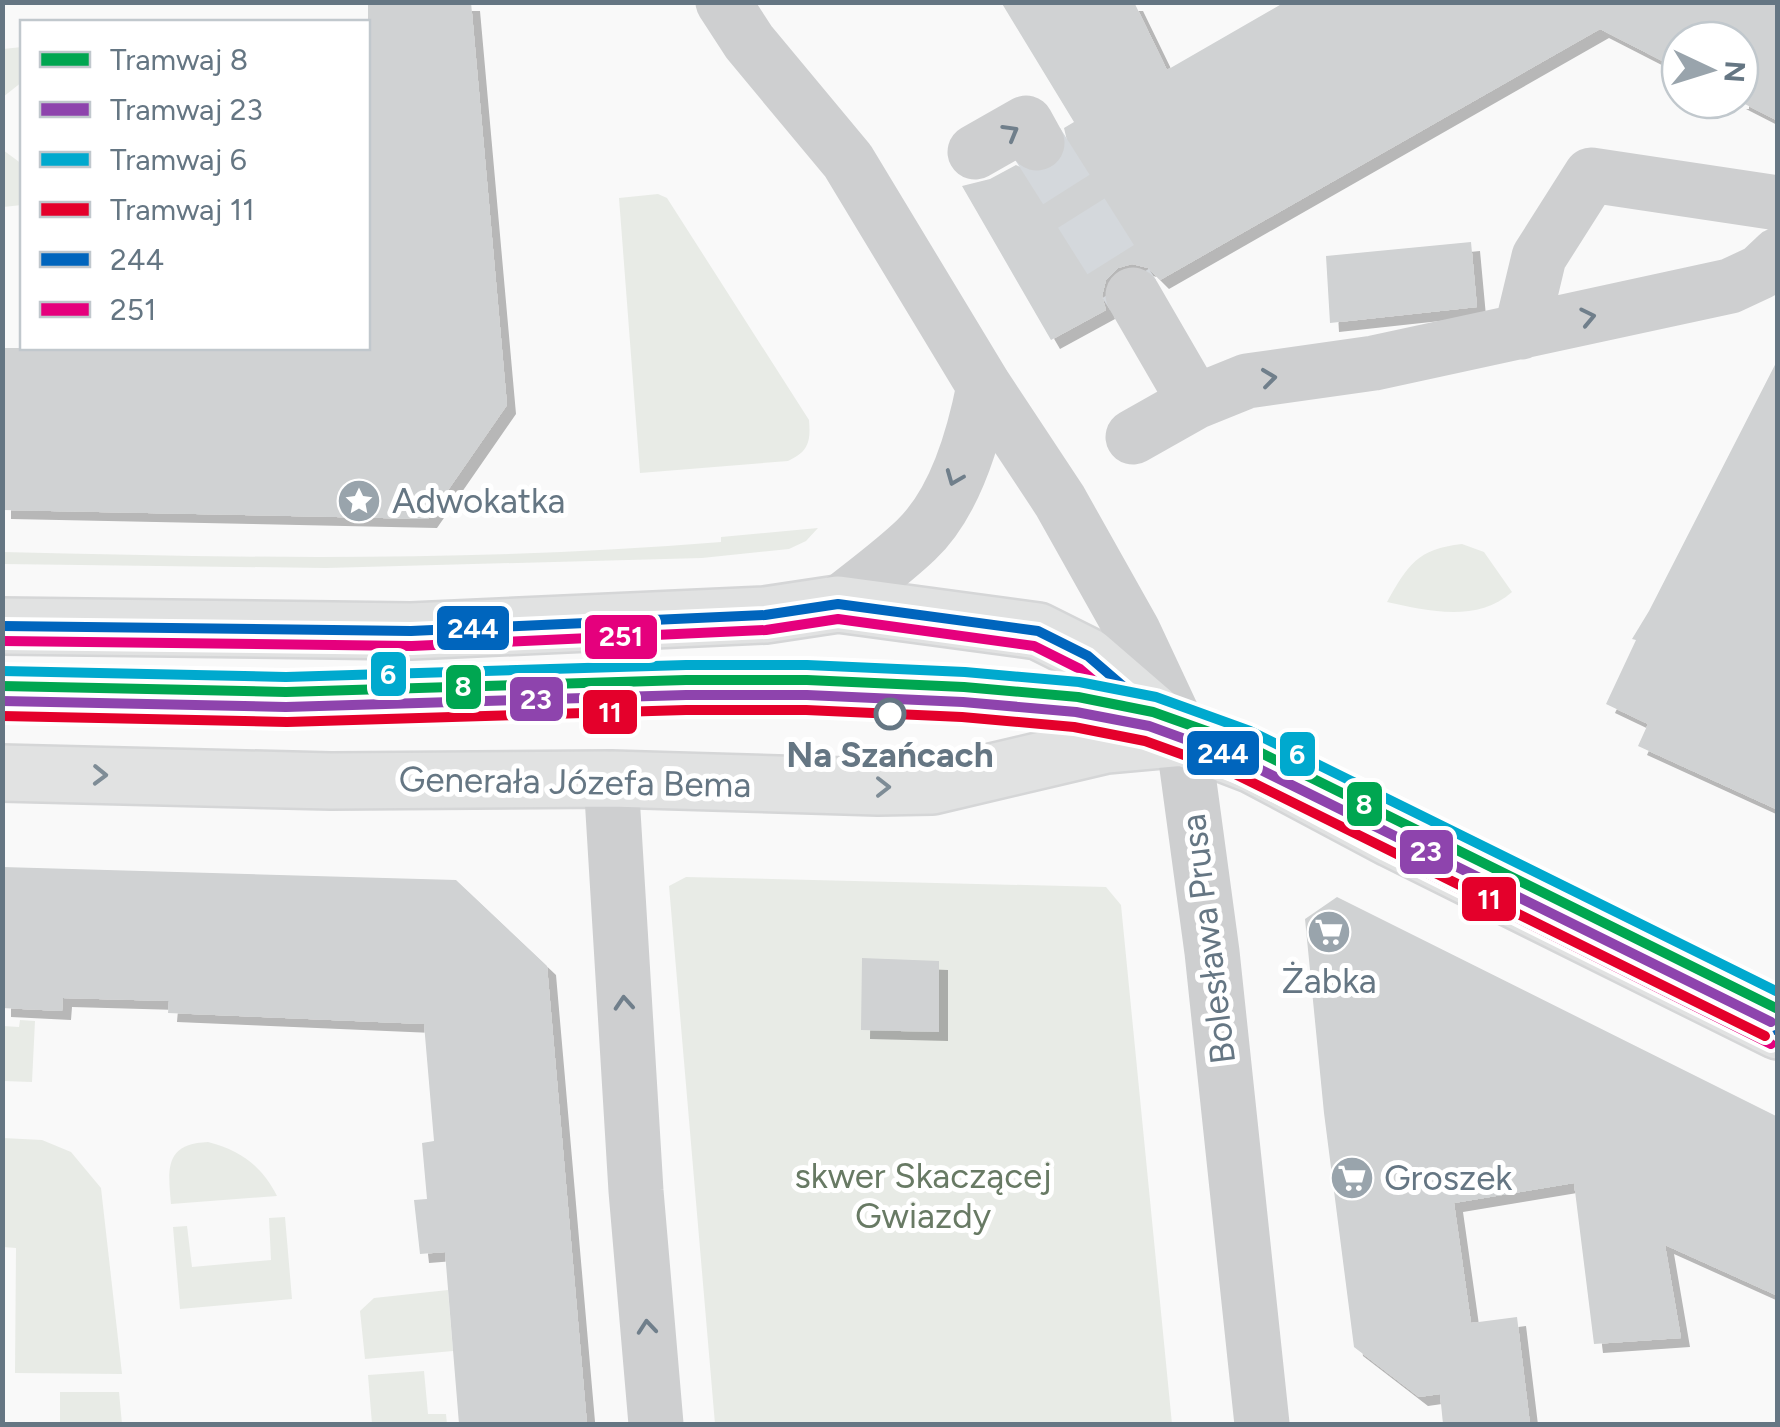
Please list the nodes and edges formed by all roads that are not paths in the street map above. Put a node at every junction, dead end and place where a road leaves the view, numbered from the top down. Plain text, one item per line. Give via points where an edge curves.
1 (722, 2) edge
2 (1037, 143) dead end
3 (975, 152) dead end
4 (1778, 203) edge
5 (1772, 270) edge
6 (1132, 295) tunnel mouth
7 (1521, 332) junction
8 (984, 386) junction
9 (1195, 402) junction
10 (1133, 437) dead end
11 (838, 604) junction
12 (2, 626) edge
13 (1183, 738) junction
14 (2, 773) edge
15 (611, 779) junction
16 (1778, 1031) edge
17 (656, 1424) edge
18 (1262, 1424) edge

1 - 8 street, Bolesława Prusa via 848,161
3 -> 2 street via 1026,123
4 - 7 street via 1591,175 1539,258
7 -> 5 street via 1730,286
6 - 9 street
9 -> 7 street via 1248,381
8 -> 11 street via 940,508 919,538
8 - 13 street, Bolesława Prusa via 1134,631
9 - 10 street
11 - 12 street via 765,615 411,631
11 - 13 street via 1038,631 1088,656
15 -> 13 street, Generała Józefa Bema via 932,786 1106,746
13 - 16 street via 1253,764
13 - 18 street, Bolesława Prusa
14 -> 15 street, Generała Józefa Bema
17 -> 15 street

